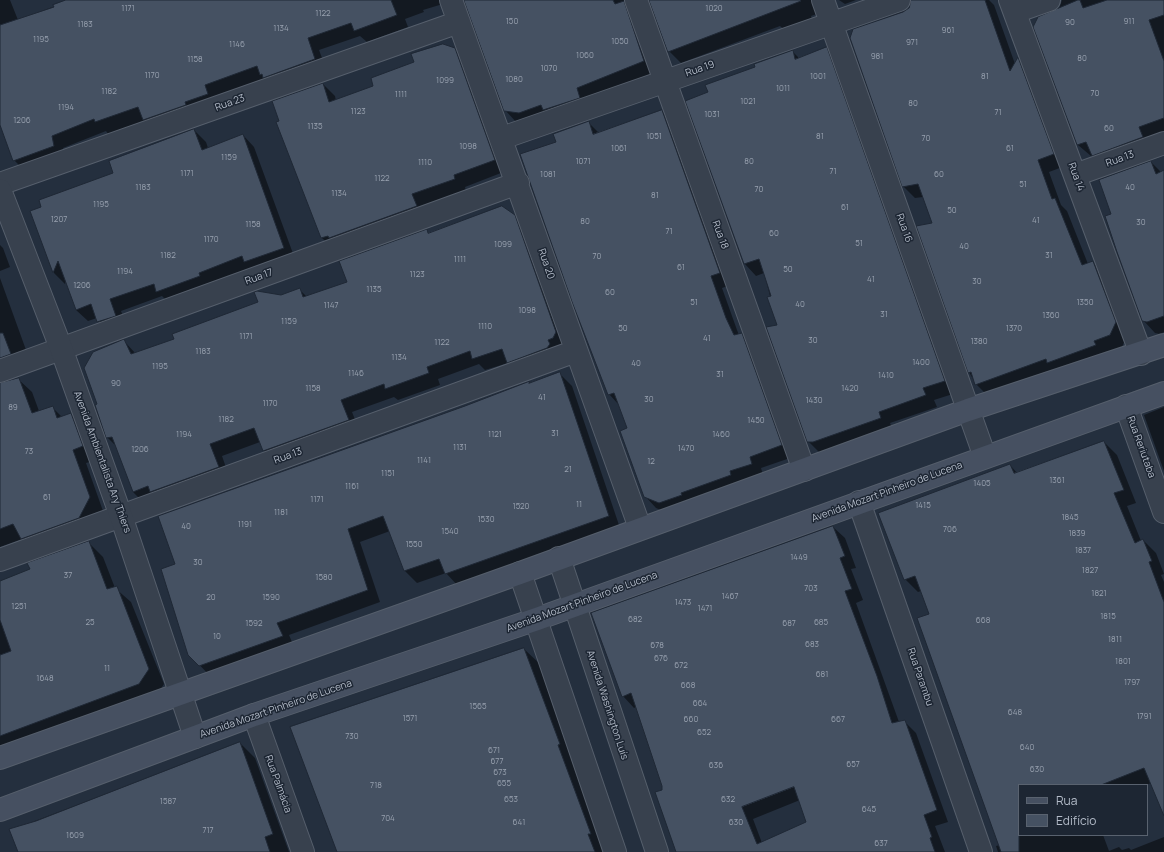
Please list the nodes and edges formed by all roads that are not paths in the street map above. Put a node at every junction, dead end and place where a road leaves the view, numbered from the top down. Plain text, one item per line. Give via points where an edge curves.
1 (451, 0) edge
2 (636, 0) edge
3 (823, 0) edge
4 (899, 0) edge
5 (1049, 0) edge
6 (1013, 6) edge
7 (459, 22) junction
8 (831, 24) junction
9 (666, 81) junction
10 (502, 138) junction
11 (1164, 143) edge
12 (1076, 176) junction
13 (518, 183) junction
14 (0, 184) edge
15 (0, 190) edge
16 (1164, 345) edge
17 (61, 348) junction
18 (576, 351) junction
19 (1141, 354) junction
20 (0, 370) edge
21 (1164, 393) edge
22 (1126, 406) junction
23 (968, 410) junction
24 (985, 457) junction
25 (804, 470) junction
26 (859, 502) junction
27 (1164, 512) edge
28 (121, 516) junction
29 (640, 528) junction
30 (559, 558) junction
31 (0, 560) edge
32 (520, 573) junction
33 (574, 606) junction
34 (537, 619) junction
35 (179, 693) junction
36 (254, 715) junction
37 (195, 737) junction
38 (0, 758) edge
39 (0, 810) edge
40 (303, 852) edge
41 (615, 852) edge
42 (656, 852) edge
43 (981, 852) edge

1 - 7 street, Rua 20
2 - 9 street, Rua 18
3 - 8 street, Rua 16
4 - 8 street, Rua 19
5 - 6 street
6 - 12 street, Rua 14
7 - 10 street, Rua 20
7 - 14 street, Rua 23
8 - 9 street, Rua 19
8 - 23 street, Rua 16
9 - 10 street, Rua 19
9 - 25 street, Rua 18
10 - 13 street, Rua 20
11 - 12 street, Rua 13
12 - 19 street, Rua 14
13 - 17 street, Rua 17
13 - 18 street, Rua 20
15 - 17 street, Avenida Ambientalista Ary Thiers
16 - 19 main road
17 - 20 street, Rua 17
17 - 28 street, Avenida Ambientalista Ary Thiers
18 - 28 street, Rua 13
18 - 29 street, Rua 20
19 - 23 main road
21 - 22 main road, Avenida Mozart Pinheiro de Lucena
22 - 24 main road, Avenida Mozart Pinheiro de Lucena
22 - 27 street, Rua Reriutaba
23 - 24 street, Rua 16
23 - 25 main road
24 - 26 main road, Avenida Mozart Pinheiro de Lucena
25 - 29 main road
26 - 33 main road, Avenida Mozart Pinheiro de Lucena
26 - 43 street, Rua Parambu
28 - 31 street, Rua 13
28 - 35 street, Avenida Ambientalista Ary Thiers
29 - 30 main road
30 - 32 main road
30 - 33 street, Avenida Washington Luís
32 - 34 street
32 - 35 main road
33 - 34 main road, Avenida Mozart Pinheiro de Lucena
33 - 42 street, Avenida Washington Luís
34 - 36 main road, Avenida Mozart Pinheiro de Lucena
34 - 41 street
35 - 37 street, Avenida Ambientalista Ary Thiers
35 - 38 main road
36 - 37 main road, Avenida Mozart Pinheiro de Lucena
36 - 40 street, Rua Palmácia
37 - 39 main road, Avenida Mozart Pinheiro de Lucena

